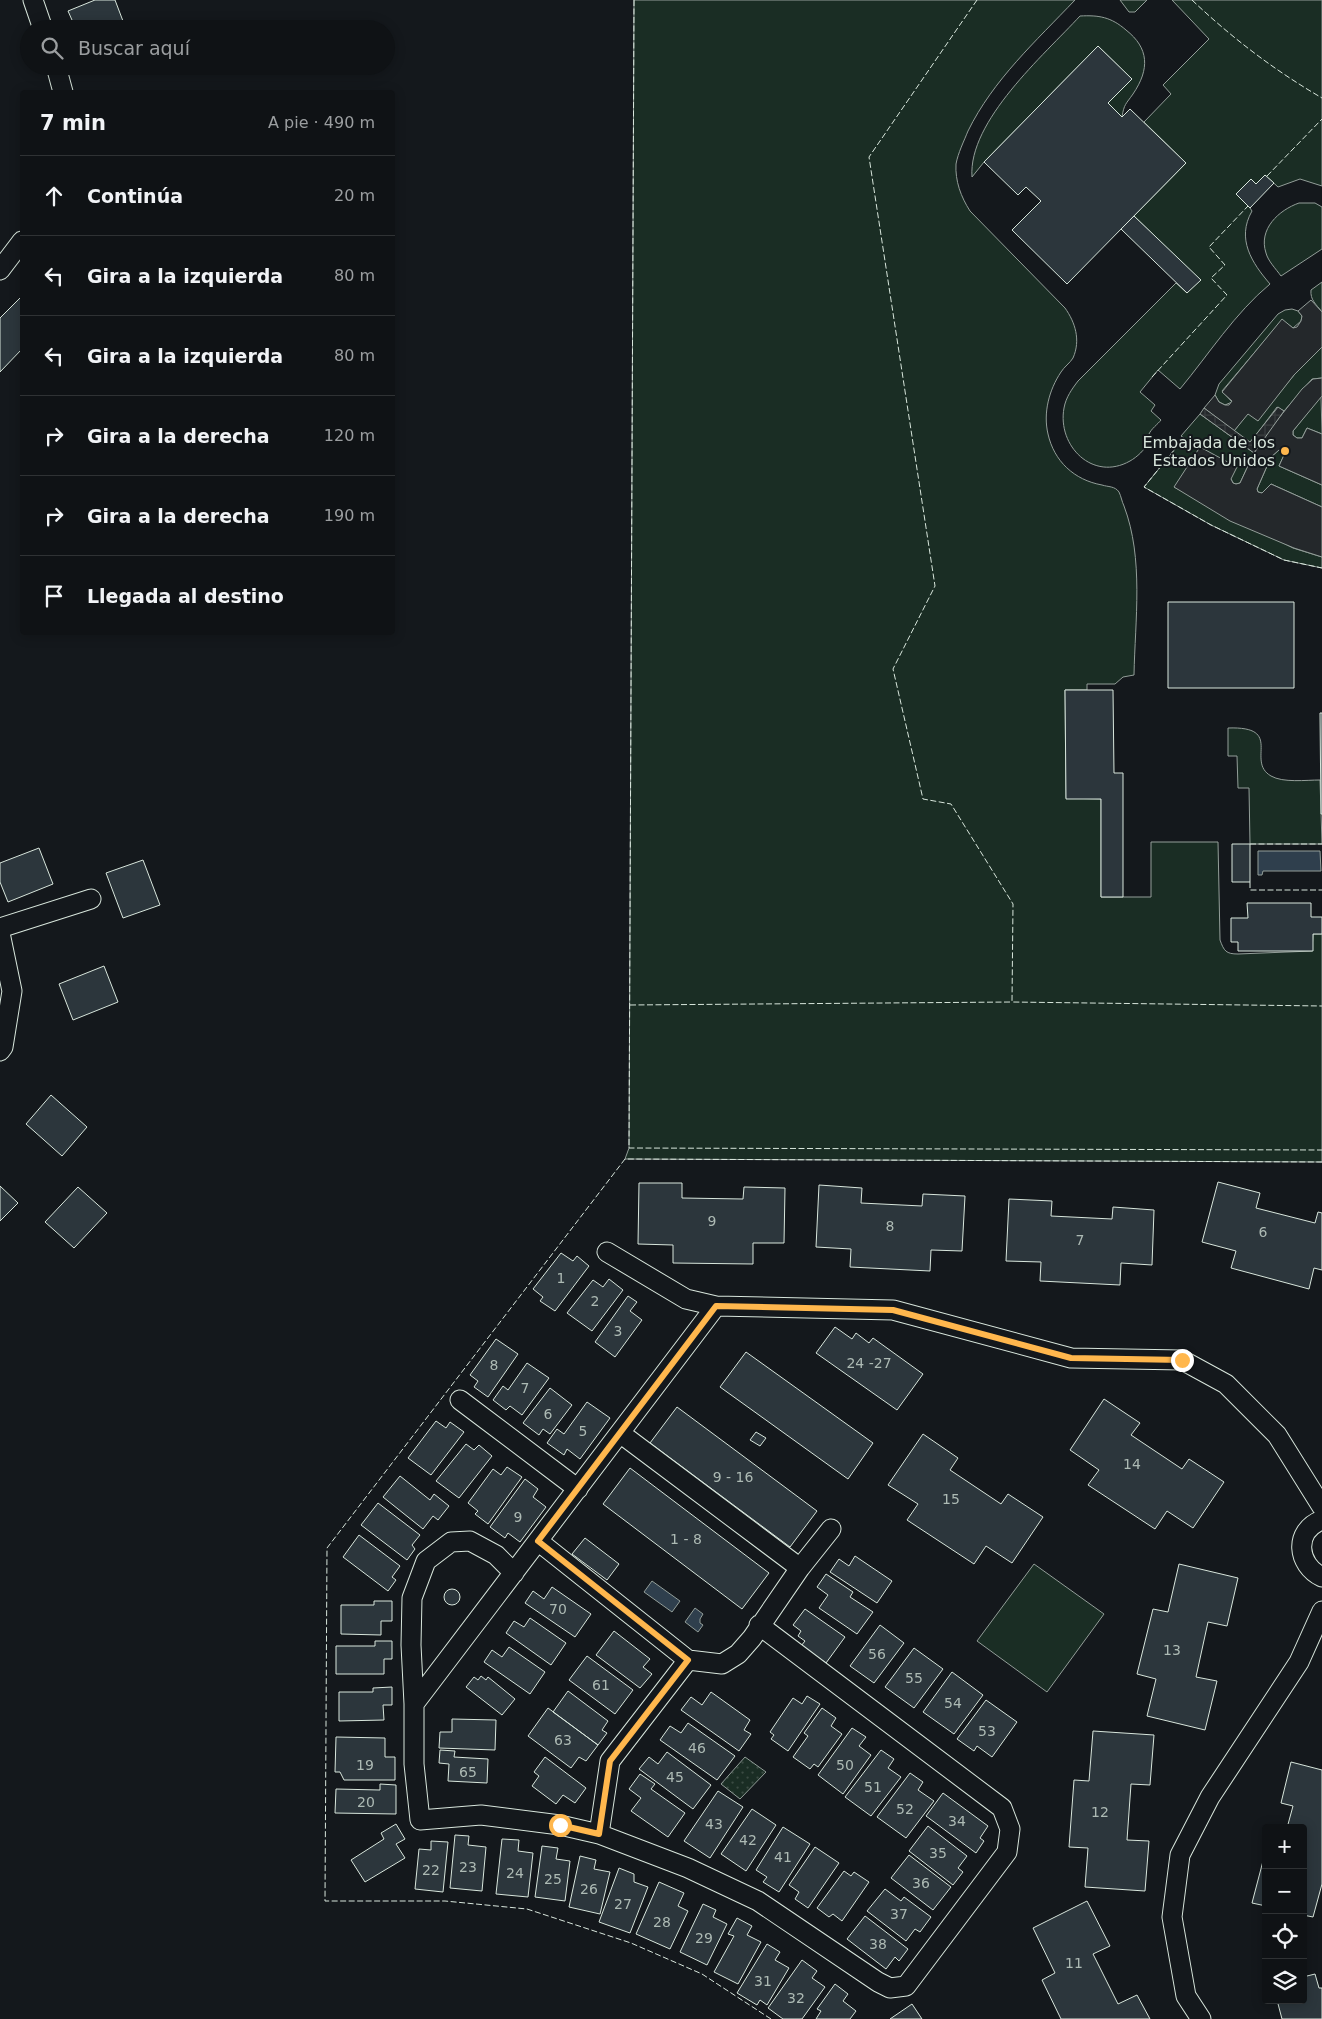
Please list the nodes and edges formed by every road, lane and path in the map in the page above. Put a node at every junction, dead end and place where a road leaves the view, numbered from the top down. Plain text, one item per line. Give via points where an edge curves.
1 (33, 0) edge
2 (40, 20) edge
3 (58, 75) edge
4 (62, 90) edge
5 (20, 244) edge
6 (0, 270) edge
7 (91, 899) dead end
8 (0, 928) edge
9 (0, 933) edge
10 (0, 1051) edge
11 (606, 1252) dead end
12 (716, 1306) junction
13 (460, 1400) dead end
14 (620, 1433) junction
15 (578, 1489) junction
16 (1322, 1507) edge
17 (1322, 1520) edge
18 (831, 1529) dead end
19 (538, 1541) junction
20 (800, 1568) junction
21 (514, 1573) junction
22 (1322, 1577) edge
23 (1322, 1611) edge
24 (759, 1626) junction
25 (688, 1660) junction
26 (414, 1704) junction
27 (599, 1834) junction
28 (1201, 2019) edge

1 - 2 street
3 - 4 street
5 - 6 street
7 - 8 street
9 - 10 street via 12,991
11 - 12 street via 686,1299
12 - 14 street
12 - 16 street via 893,1310 1071,1358 1182,1360 1226,1384 1277,1435
13 - 15 street
14 - 15 street
14 - 20 street
15 - 19 street
17 - 22 street via 1311,1526 1302,1544 1306,1564
18 - 20 street
19 - 21 street
19 - 25 street
20 - 24 street
21 - 26 street
21 - 26 street via 496,1554 470,1541 451,1542 426,1561 412,1598
23 - 28 street via 1299,1662 1210,1797 1180,1855 1172,1917 1186,1996
24 - 25 street via 738,1654 722,1664
24 - 27 street via 1002,1808 1010,1829 1007,1852 906,1986 890,1988 878,1982 758,1901 688,1868
25 - 27 street via 610,1761
26 - 27 street via 414,1764 420,1820 481,1815 560,1825

